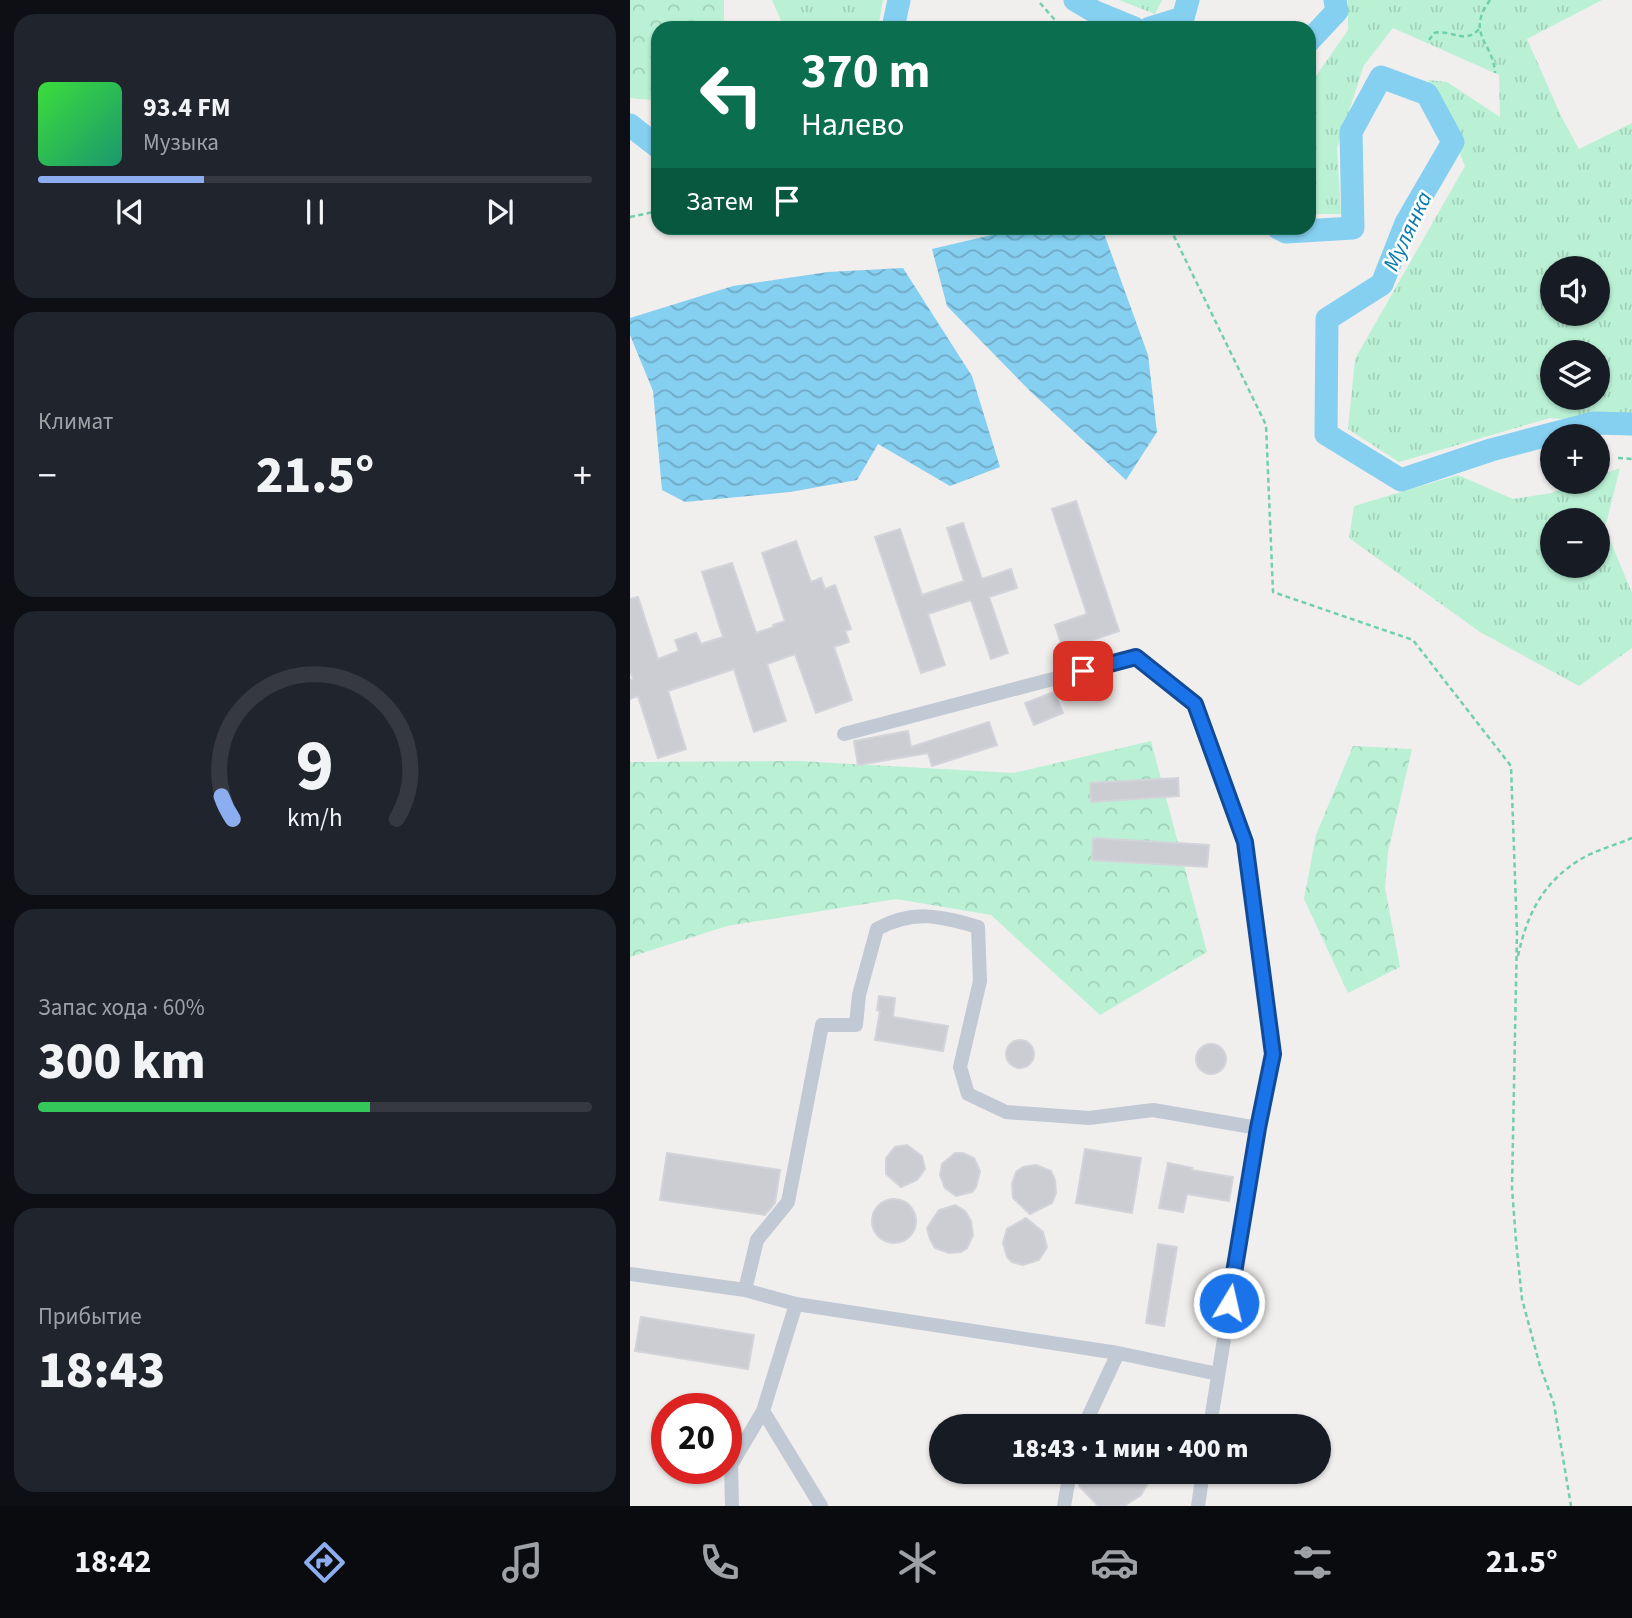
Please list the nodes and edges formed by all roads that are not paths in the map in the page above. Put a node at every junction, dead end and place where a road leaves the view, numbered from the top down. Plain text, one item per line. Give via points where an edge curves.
1 (844, 734) dead end
2 (1258, 1128) junction
3 (630, 1274) edge
4 (746, 1290) junction
5 (796, 1304) junction
6 (1118, 1353) junction
7 (1218, 1374) junction
8 (763, 1411) junction
9 (1090, 1414) edge
10 (1212, 1414) edge
11 (1068, 1484) edge
12 (1201, 1484) edge
13 (732, 1506) edge
14 (821, 1506) edge
15 (1064, 1506) edge
16 (1198, 1506) edge

1 - 2 lane via 1136,657 1195,704 1245,842 1273,1054
2 - 4 lane via 1153,1110 1089,1118 1006,1112 968,1094 960,1067 980,981 978,927 939,916 895,919 877,929 856,1025 822,1025 788,1202 757,1240
2 - 7 lane
3 - 4 lane
4 - 5 lane
5 - 6 lane
5 - 8 lane
6 - 7 lane
6 - 9 lane
7 - 10 lane
8 - 13 lane via 732,1465
8 - 14 lane
11 - 15 lane
12 - 16 lane

